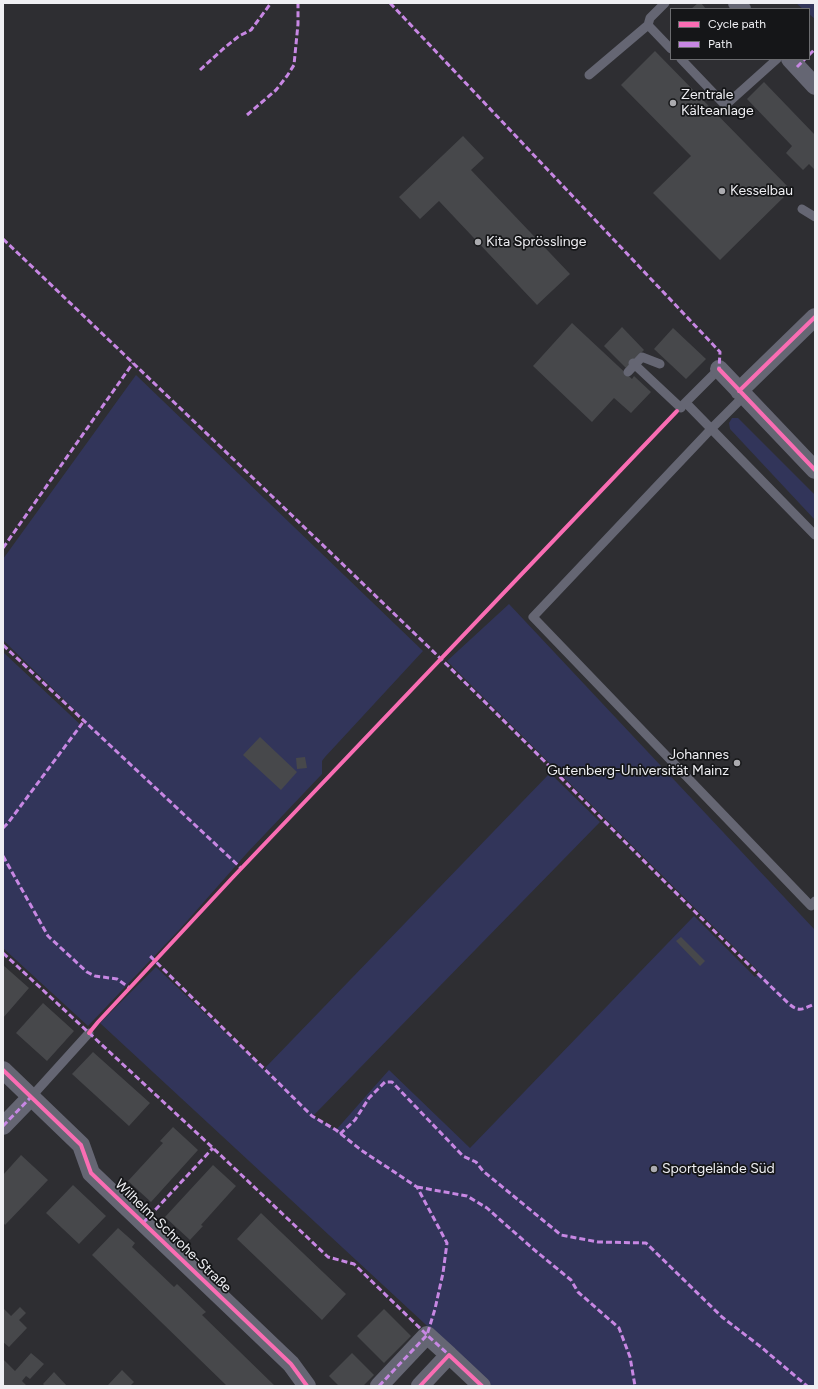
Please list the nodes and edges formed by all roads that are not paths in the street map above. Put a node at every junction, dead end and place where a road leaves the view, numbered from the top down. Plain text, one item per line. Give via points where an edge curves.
1 (665, 3) edge
2 (648, 25) junction
3 (670, 48) edge
4 (681, 60) edge
5 (775, 60) edge
6 (791, 60) edge
7 (589, 75) dead end
8 (815, 86) edge
9 (802, 209) dead end
10 (815, 217) edge
11 (815, 317) edge
12 (660, 364) dead end
13 (719, 369) joint
14 (742, 394) junction
15 (681, 407) junction
16 (712, 428) junction
17 (815, 470) edge
18 (815, 536) edge
19 (815, 901) edge
20 (89, 1033) dead end
21 (3, 1070) edge
22 (32, 1096) junction
23 (3, 1126) edge
24 (449, 1355) junction
25 (307, 1386) edge
26 (379, 1386) edge
27 (420, 1386) edge
28 (482, 1386) edge

1 - 2 lane via 650,18
2 - 3 lane
2 - 7 lane
4 - 5 lane via 723,103 729,102
6 - 8 street
9 - 10 lane
11 - 14 street via 763,367
12 - 15 lane via 642,357 632,366
13 - 14 street
13 - 15 lane
14 - 16 lane
14 - 17 street
15 - 16 lane
16 - 18 lane
16 - 19 lane via 533,618 811,906
20 - 22 lane
21 - 22 street, Wilhelm-Schrohe-Straße
22 - 23 street
22 - 25 street, Wilhelm-Schrohe-Straße via 81,1145 91,1173 291,1364
24 - 26 street via 427,1334
24 - 27 street
24 - 28 street

